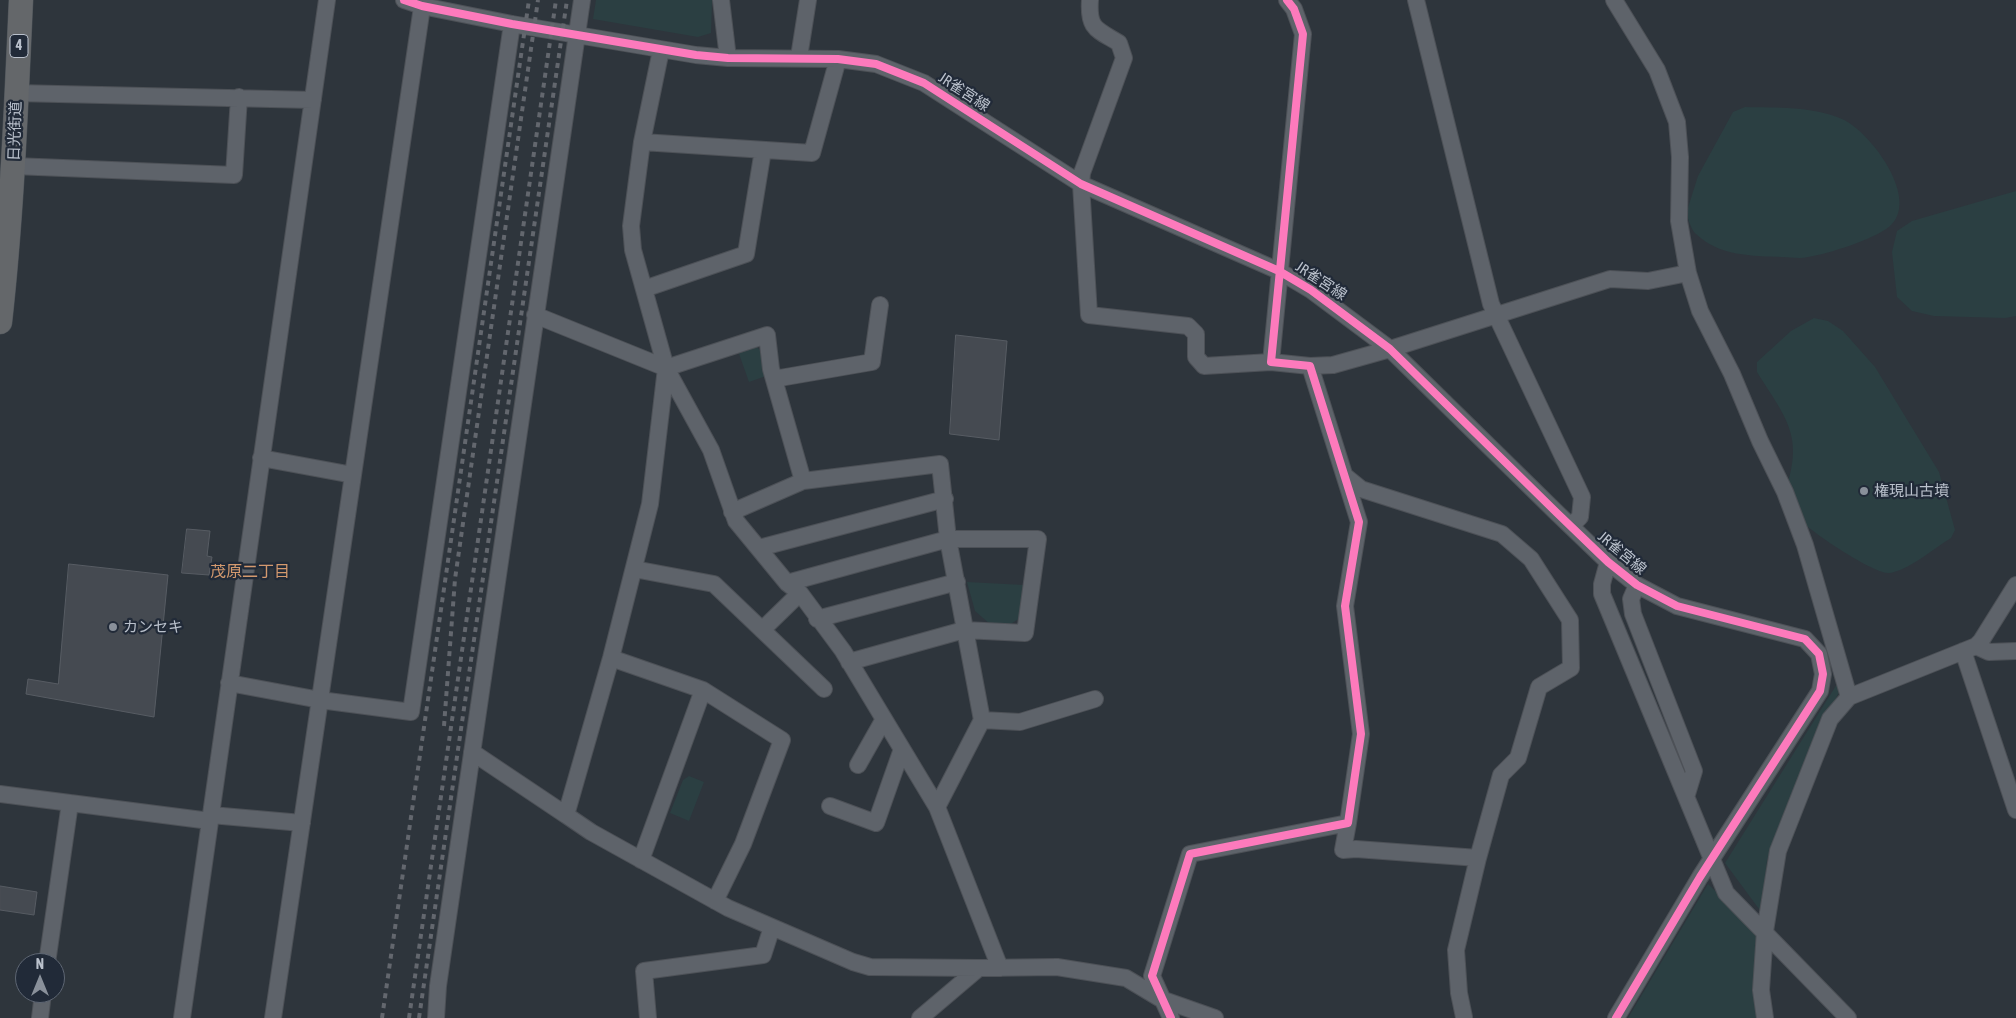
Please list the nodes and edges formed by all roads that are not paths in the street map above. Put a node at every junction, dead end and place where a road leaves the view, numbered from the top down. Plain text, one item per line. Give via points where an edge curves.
1 (21, 0) edge
2 (327, 0) edge
3 (404, 0) edge
4 (582, 0) edge
5 (721, 0) edge
6 (808, 0) edge
7 (1090, 0) edge
8 (1287, 0) edge
9 (1416, 0) edge
10 (1614, 0) edge
11 (422, 3) edge
12 (512, 24) junction
13 (577, 36) junction
14 (661, 50) junction
15 (799, 57) junction
16 (728, 58) junction
17 (838, 59) junction
18 (16, 93) junction
19 (239, 98) junction
20 (313, 100) junction
21 (642, 142) junction
22 (763, 150) junction
23 (14, 166) junction
24 (1081, 184) junction
25 (1279, 271) junction
26 (1688, 273) junction
27 (644, 289) junction
28 (880, 305) dead end
29 (535, 315) junction
30 (1495, 316) junction
31 (0, 322) edge
32 (1390, 349) junction
33 (1271, 362) junction
34 (1310, 366) junction
35 (666, 368) junction
36 (774, 379) junction
37 (261, 458) junction
38 (353, 475) junction
39 (1345, 476) junction
40 (803, 481) junction
41 (945, 499) junction
42 (732, 512) junction
43 (1571, 526) junction
44 (948, 540) junction
45 (759, 548) junction
46 (1608, 562) junction
47 (634, 569) junction
48 (957, 582) junction
49 (787, 583) junction
50 (1637, 585) junction
51 (2016, 585) edge
52 (800, 593) junction
53 (817, 619) junction
54 (762, 630) junction
55 (964, 630) junction
56 (1970, 649) junction
57 (2016, 651) edge
58 (612, 658) junction
59 (849, 662) junction
60 (1821, 662) junction
61 (229, 683) junction
62 (824, 689) dead end
63 (703, 690) junction
64 (1849, 697) junction
65 (1095, 699) dead end
66 (320, 700) junction
67 (884, 719) junction
68 (982, 720) junction
69 (902, 749) junction
70 (472, 752) junction
71 (858, 765) dead end
72 (0, 794) edge
73 (1687, 794) junction
74 (70, 803) junction
75 (830, 806) dead end
76 (937, 807) junction
77 (2016, 810) edge
78 (566, 815) junction
79 (210, 818) junction
80 (302, 823) junction
81 (1348, 823) junction
82 (1478, 858) junction
83 (1711, 859) junction
84 (641, 860) junction
85 (715, 901) junction
86 (772, 927) junction
87 (1765, 931) junction
88 (48, 953) edge
89 (979, 968) junction
90 (1000, 968) junction
91 (1161, 999) junction
92 (42, 1003) edge
93 (40, 1018) edge
94 (182, 1018) edge
95 (273, 1018) edge
96 (436, 1018) edge
97 (648, 1018) edge
98 (920, 1018) edge
99 (1171, 1018) edge
100 (1215, 1018) edge
101 (1465, 1018) edge
102 (1616, 1018) edge
103 (1765, 1018) edge
104 (1848, 1018) edge

1 - 18 highway, 日光街道 / 4
2 - 20 street
3 - 11 street, JR雀宮線
4 - 13 street
5 - 16 street
6 - 15 street
7 - 24 street via 1089,19 1093,27 1120,43 1124,58 1082,173
8 - 25 street via 1294,9 1302,34
9 - 30 street
10 - 26 street via 1657,70 1677,122 1679,221
11 - 12 street, JR雀宮線
11 - 38 street
12 - 13 street, JR雀宮線
12 - 66 street via 411,712
13 - 14 street, JR雀宮線
13 - 29 street
14 - 16 street, JR雀宮線
14 - 21 street
15 - 16 street, JR雀宮線
15 - 17 street, JR雀宮線
17 - 22 street via 812,153
17 - 24 street, JR雀宮線 via 876,64 924,83
18 - 19 street
18 - 23 highway, 日光街道 / 4
19 - 20 street
19 - 23 street via 234,175
20 - 37 street
21 - 22 street
21 - 27 street via 631,226 633,250
22 - 27 street via 746,254
23 - 31 highway, 日光街道 / 4
24 - 25 street, JR雀宮線
24 - 33 street via 1089,315 1188,326 1196,334 1196,357 1204,366
25 - 32 street, JR雀宮線 via 1345,313
25 - 33 street
26 - 30 street via 1648,282 1610,279
26 - 64 street via 1700,311 1785,492 1805,545
27 - 35 street
28 - 36 street via 872,362
29 - 35 street
29 - 70 street
30 - 32 street
30 - 43 street via 1582,497 1580,517
32 - 34 street via 1333,366
32 - 43 street, JR雀宮線
33 - 34 street
34 - 39 street
35 - 36 street via 767,335
35 - 42 street via 711,450
35 - 47 street via 650,504
36 - 40 street
37 - 38 street
37 - 61 street
38 - 66 street
39 - 81 street via 1359,522 1346,606 1361,734
39 - 82 street via 1361,488 1502,534 1531,559 1570,620 1571,668 1539,687 1518,758 1501,775
40 - 41 street via 940,464
40 - 42 street
41 - 44 street
41 - 45 street
42 - 45 street
43 - 46 street, JR雀宮線
44 - 48 street
44 - 49 street
44 - 55 street via 1038,539 1025,633
45 - 49 street
46 - 50 street, JR雀宮線
46 - 73 street via 1602,594
47 - 54 street via 714,584
47 - 58 street
48 - 53 street
48 - 55 street
49 - 52 street
50 - 60 street, JR雀宮線 via 1677,606 1805,639 1819,654
50 - 73 street via 1632,599 1635,622 1694,771
51 - 56 street via 1981,641
52 - 53 street
52 - 54 street
53 - 59 street
54 - 62 street
55 - 59 street
55 - 68 street
56 - 57 street
56 - 64 street
56 - 77 street
58 - 63 street
58 - 78 street
59 - 67 street
60 - 64 street, JR雀宮線
60 - 83 street via 1820,690
61 - 66 street
61 - 79 street
63 - 84 street
63 - 85 street via 782,740 743,844
64 - 87 street via 1830,719 1778,851
65 - 68 street via 1020,722
66 - 80 street
67 - 69 street
67 - 71 street
68 - 76 street
69 - 75 street via 876,823
69 - 76 street
70 - 78 street
70 - 96 street
72 - 74 street
73 - 83 street
74 - 79 street
74 - 88 street
76 - 90 street
78 - 84 street
79 - 80 street
79 - 94 street
80 - 95 street
81 - 82 street via 1343,850
81 - 91 street via 1190,854 1152,976
82 - 101 street via 1456,950 1459,993
83 - 87 street via 1726,892
83 - 102 street
84 - 85 street
85 - 86 street
86 - 89 street via 870,967
86 - 97 street via 763,956 644,971
87 - 103 street via 1761,990
87 - 104 street
89 - 90 street
89 - 98 street
90 - 91 street via 1057,967 1126,978
91 - 99 street
91 - 100 street
92 - 93 street

